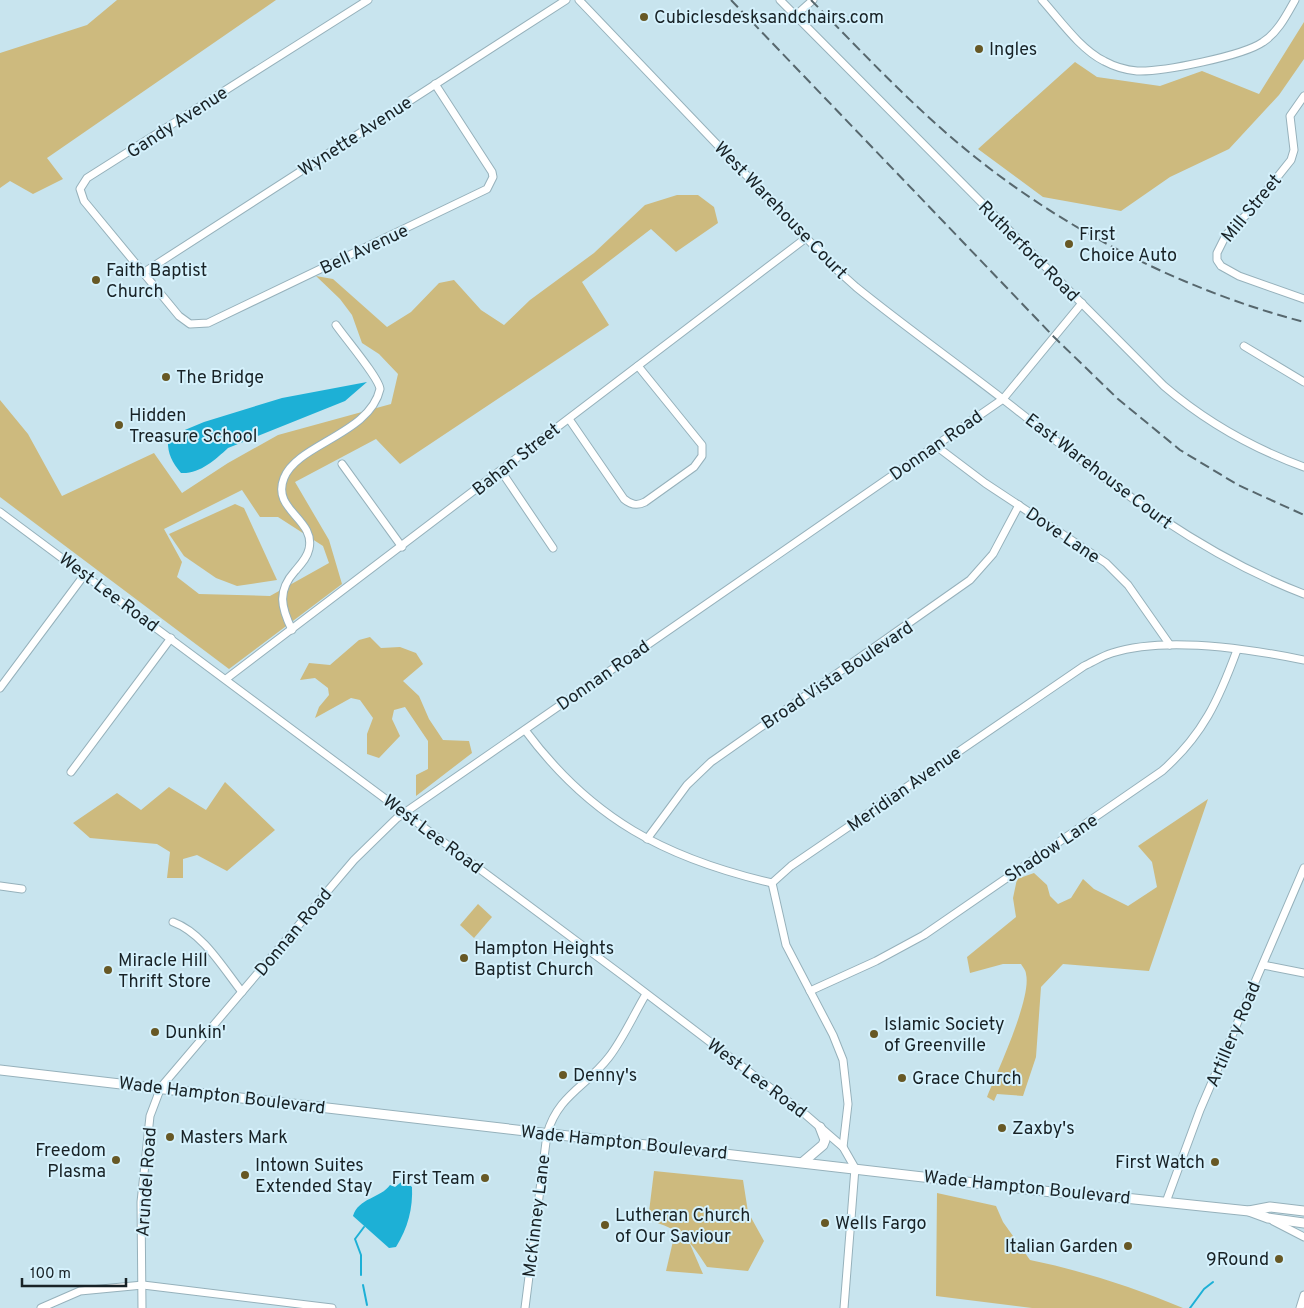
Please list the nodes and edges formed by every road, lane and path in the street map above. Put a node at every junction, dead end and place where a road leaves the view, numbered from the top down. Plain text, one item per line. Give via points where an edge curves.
1 (368, 0) edge
2 (566, 0) edge
3 (578, 0) edge
4 (780, 0) edge
5 (813, 0) edge
6 (1042, 0) edge
7 (1294, 0) edge
8 (796, 15) junction
9 (435, 84) junction
10 (1304, 96) edge
11 (806, 238) junction
12 (144, 273) junction
13 (1304, 299) edge
14 (1082, 304) junction
15 (336, 325) dead end
16 (1244, 346) dead end
17 (638, 366) junction
18 (1304, 382) edge
19 (1003, 399) junction
20 (568, 419) junction
21 (936, 446) junction
22 (342, 464) dead end
23 (1304, 466) edge
24 (501, 471) junction
25 (1019, 505) junction
26 (1, 514) edge
27 (402, 547) junction
28 (553, 548) dead end
29 (85, 574) junction
30 (1304, 594) edge
31 (292, 630) junction
32 (171, 638) junction
33 (1170, 645) junction
34 (1237, 650) junction
35 (1304, 660) edge
36 (226, 679) junction
37 (0, 688) edge
38 (524, 730) junction
39 (71, 772) dead end
40 (405, 813) junction
41 (647, 839) junction
42 (1304, 869) edge
43 (772, 883) junction
44 (0, 886) edge
45 (22, 889) dead end
46 (173, 922) dead end
47 (1263, 965) junction
48 (1304, 973) edge
49 (810, 991) junction
50 (242, 992) junction
51 (646, 994) junction
52 (0, 1070) edge
53 (161, 1088) junction
54 (820, 1127) junction
55 (548, 1130) junction
56 (842, 1147) junction
57 (803, 1162) junction
58 (855, 1168) junction
59 (1166, 1202) junction
60 (1249, 1211) junction
61 (1304, 1211) edge
62 (1268, 1218) junction
63 (1304, 1223) edge
64 (1304, 1237) edge
65 (143, 1286) junction
66 (1304, 1295) edge
67 (42, 1308) edge
68 (142, 1308) edge
69 (332, 1308) edge
70 (525, 1308) edge
71 (844, 1308) edge
72 (1300, 1308) edge

1 - 12 street, Gandy Avenue via 84,181 80,189 84,200
2 - 9 street, Wynette Avenue
3 - 11 street, West Warehouse Court
4 - 8 street, Rutherford Road
5 - 8 street
6 - 7 street via 1097,57 1123,69 1144,71 1235,55 1251,49 1263,43 1278,28
8 - 14 street, Rutherford Road
9 - 12 street, Wynette Avenue
9 - 12 street, Bell Avenue via 492,172 490,185 485,191 208,323 196,325 184,321
10 - 13 street, Mill Street via 1290,116 1294,150 1291,160 1251,210 1226,235 1216,253 1222,266 1239,276
11 - 17 street, Bahan Street
11 - 19 street, West Warehouse Court via 856,287
14 - 19 street, Donnan Road
14 - 23 street, Rutherford Road via 1164,386 1199,415 1241,440
15 - 31 street via 375,375 380,389 362,418 294,464 284,477 281,488 284,504 303,525 310,540 305,558 282,592 283,609
16 - 18 street
17 - 20 street, Bahan Street
17 - 20 street via 702,445 702,456 694,467 645,502 630,504
19 - 21 street, Donnan Road
19 - 30 street, East Warehouse Court via 1114,487 1177,530 1251,571
20 - 24 street, Bahan Street
21 - 25 street, Dove Lane
21 - 38 street, Donnan Road
22 - 27 street
24 - 27 street, Bahan Street
24 - 28 street
25 - 33 street, Dove Lane via 1117,573
25 - 41 street, Broad Vista Boulevard via 993,554 970,580 711,762 686,785
26 - 29 street, West Lee Road
27 - 31 street, Bahan Street
29 - 32 street, West Lee Road
29 - 37 street
31 - 36 street, Bahan Street
32 - 36 street, West Lee Road
32 - 39 street
33 - 34 street, Meridian Avenue
33 - 43 street, Meridian Avenue via 1120,651 1084,666 791,866
34 - 35 street, Meridian Avenue
34 - 49 street, Shadow Lane via 1207,720 1187,747 1162,771 924,934 876,961
36 - 40 street, West Lee Road
38 - 40 street, Donnan Road
38 - 41 street via 578,790 610,817
40 - 50 street, Donnan Road via 354,860
40 - 51 street, West Lee Road
41 - 43 street via 680,855
42 - 47 street, Artillery Road
43 - 49 street via 786,945
44 - 45 street
46 - 50 street via 198,937
47 - 48 street
47 - 59 street, Artillery Road via 1200,1110
49 - 56 street via 845,1066 848,1104
50 - 53 street, Donnan Road
51 - 54 street, West Lee Road
51 - 55 street via 608,1058 559,1106
52 - 53 main road, Wade Hampton Boulevard
53 - 55 main road, Wade Hampton Boulevard
53 - 65 street, Arundel Road via 150,1116 141,1202
54 - 56 street, West Lee Road
54 - 57 main road via 825,1140 823,1145
55 - 57 main road, Wade Hampton Boulevard
55 - 70 street, McKinney Lane
56 - 58 street, West Lee Road
57 - 58 main road, Wade Hampton Boulevard
58 - 59 main road, Wade Hampton Boulevard
58 - 71 street
59 - 60 main road, Wade Hampton Boulevard
60 - 61 main road, Wade Hampton Boulevard via 1270,1207
60 - 62 main road, Wade Hampton Boulevard
62 - 63 main road, Wade Hampton Boulevard
62 - 64 street
65 - 67 street via 90,1289
65 - 68 street, Arundel Road
65 - 69 street
66 - 72 street

